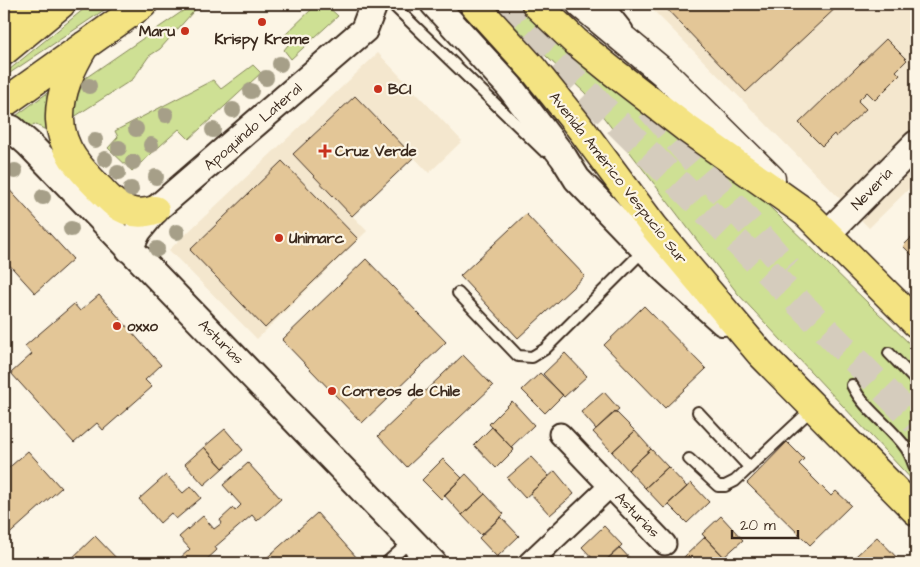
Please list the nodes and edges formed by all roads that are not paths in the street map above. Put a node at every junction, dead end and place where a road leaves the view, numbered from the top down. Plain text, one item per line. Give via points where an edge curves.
1 (30, 4) edge
2 (61, 4) edge
3 (143, 4) edge
4 (374, 4) edge
5 (392, 4) edge
6 (434, 4) edge
7 (474, 4) edge
8 (536, 4) edge
9 (580, 4) edge
10 (608, 4) edge
11 (4, 16) edge
12 (85, 45) junction
13 (4, 51) edge
14 (664, 73) junction
15 (4, 103) edge
16 (4, 126) edge
17 (916, 144) edge
18 (577, 179) junction
19 (155, 210) junction
20 (806, 214) junction
21 (827, 234) junction
22 (129, 249) junction
23 (645, 249) junction
24 (458, 293) dead end
25 (916, 323) edge
26 (760, 353) junction
27 (889, 353) dead end
28 (916, 381) edge
29 (852, 385) dead end
30 (813, 407) junction
31 (698, 412) dead end
32 (560, 434) dead end
33 (689, 459) dead end
34 (749, 467) junction
35 (916, 470) edge
36 (610, 486) junction
37 (916, 511) edge
38 (412, 540) junction
39 (665, 544) dead end
40 (386, 563) edge
41 (433, 563) edge
42 (529, 563) edge

1 - 11 main road
2 - 13 main road
3 - 12 main road
4 - 19 street, Apoquindo Lateral via 364,30
5 - 18 lane, Avenida Américo Vespucio Sur
6 - 18 street, Avenida Américo Vespucio Sur via 510,86
7 - 26 main road, Avenida Américo Vespucio Sur via 534,69 666,241
8 - 20 main road via 612,71
9 - 14 main road
10 - 14 lane
12 - 15 main road
12 - 19 main road via 68,77 60,107 61,129 68,150 83,172 118,205 137,212
14 - 20 main road
16 - 22 street, Asturias via 29,144
17 - 21 street, Nevería
18 - 23 street, Avenida Américo Vespucio Sur
19 - 22 street, Apoquindo Lateral
20 - 21 main road
21 - 25 main road
22 - 38 street, Asturias
23 - 24 lane via 545,349 532,357 518,356
23 - 26 street, Avenida Américo Vespucio Sur
26 - 30 main road, Avenida Américo Vespucio Sur
27 - 28 lane
29 - 35 lane via 865,406 907,450
30 - 34 lane
30 - 37 main road, Avenida Américo Vespucio Sur
31 - 34 lane
32 - 36 street, Asturias
33 - 34 lane via 718,486 735,480
36 - 39 street, Asturias
36 - 42 street, Asturias
38 - 40 lane
38 - 41 street, Asturias

